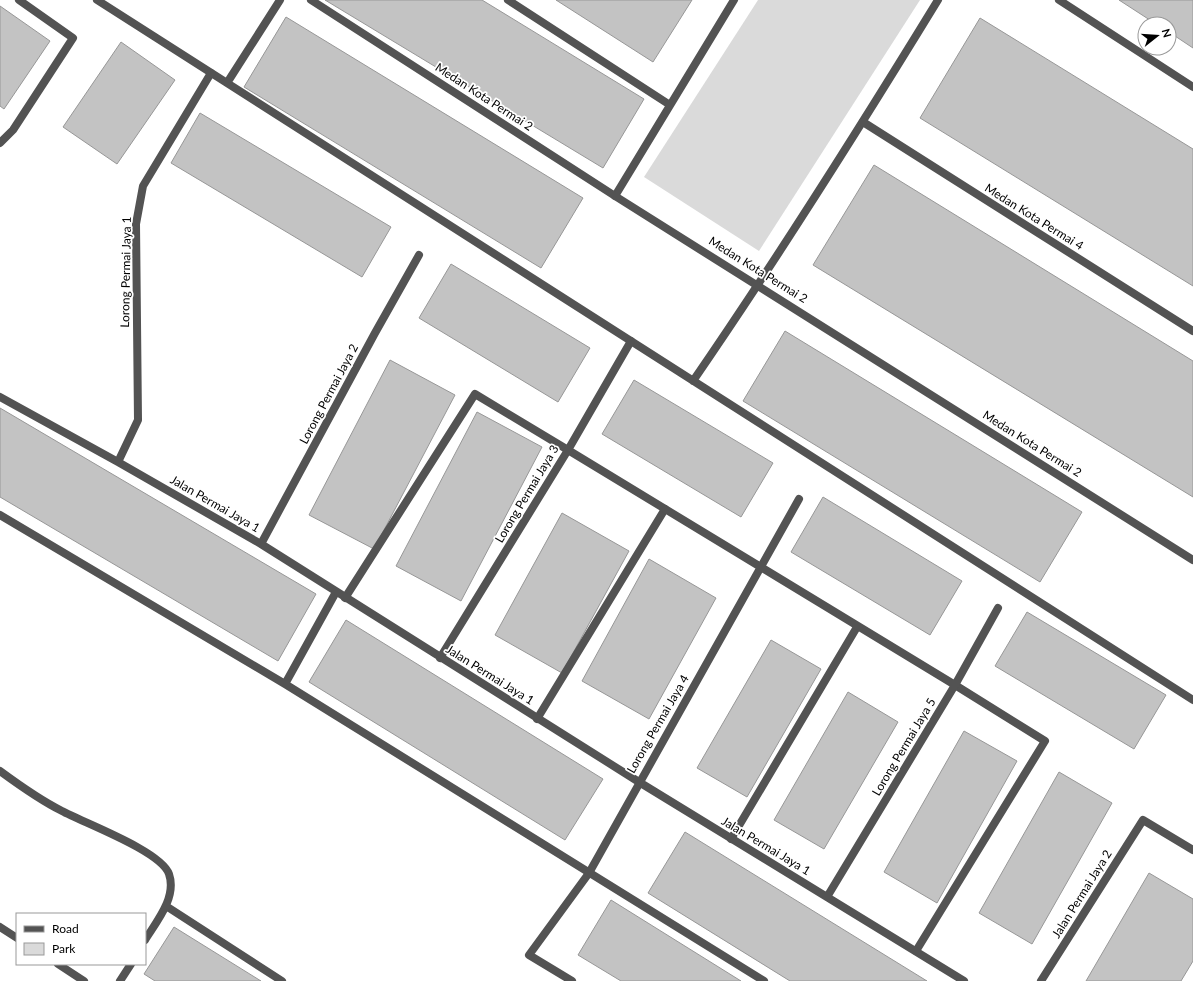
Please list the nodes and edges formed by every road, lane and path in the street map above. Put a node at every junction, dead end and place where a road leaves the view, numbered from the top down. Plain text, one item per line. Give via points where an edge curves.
1 (19, 0) edge
2 (97, 0) edge
3 (280, 0) edge
4 (311, 0) edge
5 (508, 0) edge
6 (734, 0) edge
7 (938, 0) edge
8 (1059, 0) edge
9 (211, 73) junction
10 (227, 83) junction
11 (1193, 87) edge
12 (670, 104) junction
13 (863, 122) junction
14 (0, 143) edge
15 (615, 196) junction
16 (420, 255) dead end
17 (759, 285) junction
18 (1193, 332) edge
19 (631, 341) junction
20 (693, 381) junction
21 (0, 397) edge
22 (568, 450) junction
23 (118, 462) junction
24 (799, 499) dead end
25 (665, 509) junction
26 (0, 515) edge
27 (261, 544) junction
28 (1193, 560) edge
29 (761, 568) junction
30 (336, 592) junction
31 (345, 598) junction
32 (998, 608) dead end
33 (857, 627) junction
34 (440, 658) junction
35 (285, 684) junction
36 (955, 685) junction
37 (1193, 700) edge
38 (537, 718) junction
39 (0, 771) edge
40 (639, 782) junction
41 (731, 839) junction
42 (1193, 850) edge
43 (589, 873) junction
44 (827, 897) junction
45 (166, 906) junction
46 (0, 927) edge
47 (16, 937) edge
48 (146, 938) edge
49 (916, 951) junction
50 (60, 965) edge
51 (129, 965) edge
52 (84, 981) edge
53 (120, 981) edge
54 (282, 981) edge
55 (572, 981) edge
56 (764, 981) edge
57 (964, 981) edge
58 (1042, 981) edge

1 - 14 street via 73,38 13,130
2 - 9 street
3 - 10 street
4 - 15 street, Medan Kota Permai 2
5 - 12 street
6 - 12 street
7 - 13 street
8 - 11 street
9 - 10 street
9 - 23 street, Lorong Permai Jaya 1 via 143,186 136,224 138,420
10 - 19 street
12 - 15 street
13 - 17 street
13 - 18 street, Medan Kota Permai 4
15 - 17 street, Medan Kota Permai 2
16 - 27 street, Lorong Permai Jaya 2
17 - 20 street
17 - 28 street, Medan Kota Permai 2
19 - 20 street
19 - 22 street, Lorong Permai Jaya 3
20 - 37 street
21 - 23 street, Jalan Permai Jaya 1
22 - 25 street
22 - 31 street via 475,394
22 - 34 street, Lorong Permai Jaya 3
23 - 27 street, Jalan Permai Jaya 1
24 - 29 street, Lorong Permai Jaya 4
25 - 29 street
25 - 38 street
26 - 35 street
27 - 30 street, Jalan Permai Jaya 1
29 - 33 street
29 - 40 street, Lorong Permai Jaya 4
30 - 31 street, Jalan Permai Jaya 1
30 - 35 street
31 - 34 street, Jalan Permai Jaya 1
32 - 36 street, Lorong Permai Jaya 5
33 - 36 street
33 - 41 street
34 - 38 street, Jalan Permai Jaya 1
35 - 43 street
36 - 44 street, Lorong Permai Jaya 5
36 - 49 street via 1045,741
38 - 40 street, Jalan Permai Jaya 1
39 - 45 street via 60,810 140,848 160,861 168,872 171,885
40 - 41 street, Jalan Permai Jaya 1
40 - 43 street, Lorong Permai Jaya 4
41 - 44 street, Jalan Permai Jaya 1
42 - 58 street, Jalan Permai Jaya 2 via 1143,820
43 - 55 street, Lorong Permai Jaya 4 via 529,955
43 - 56 street
44 - 49 street, Jalan Permai Jaya 1
45 - 48 street
45 - 54 street
46 - 47 street
49 - 57 street, Jalan Permai Jaya 1
50 - 52 street
51 - 53 street

